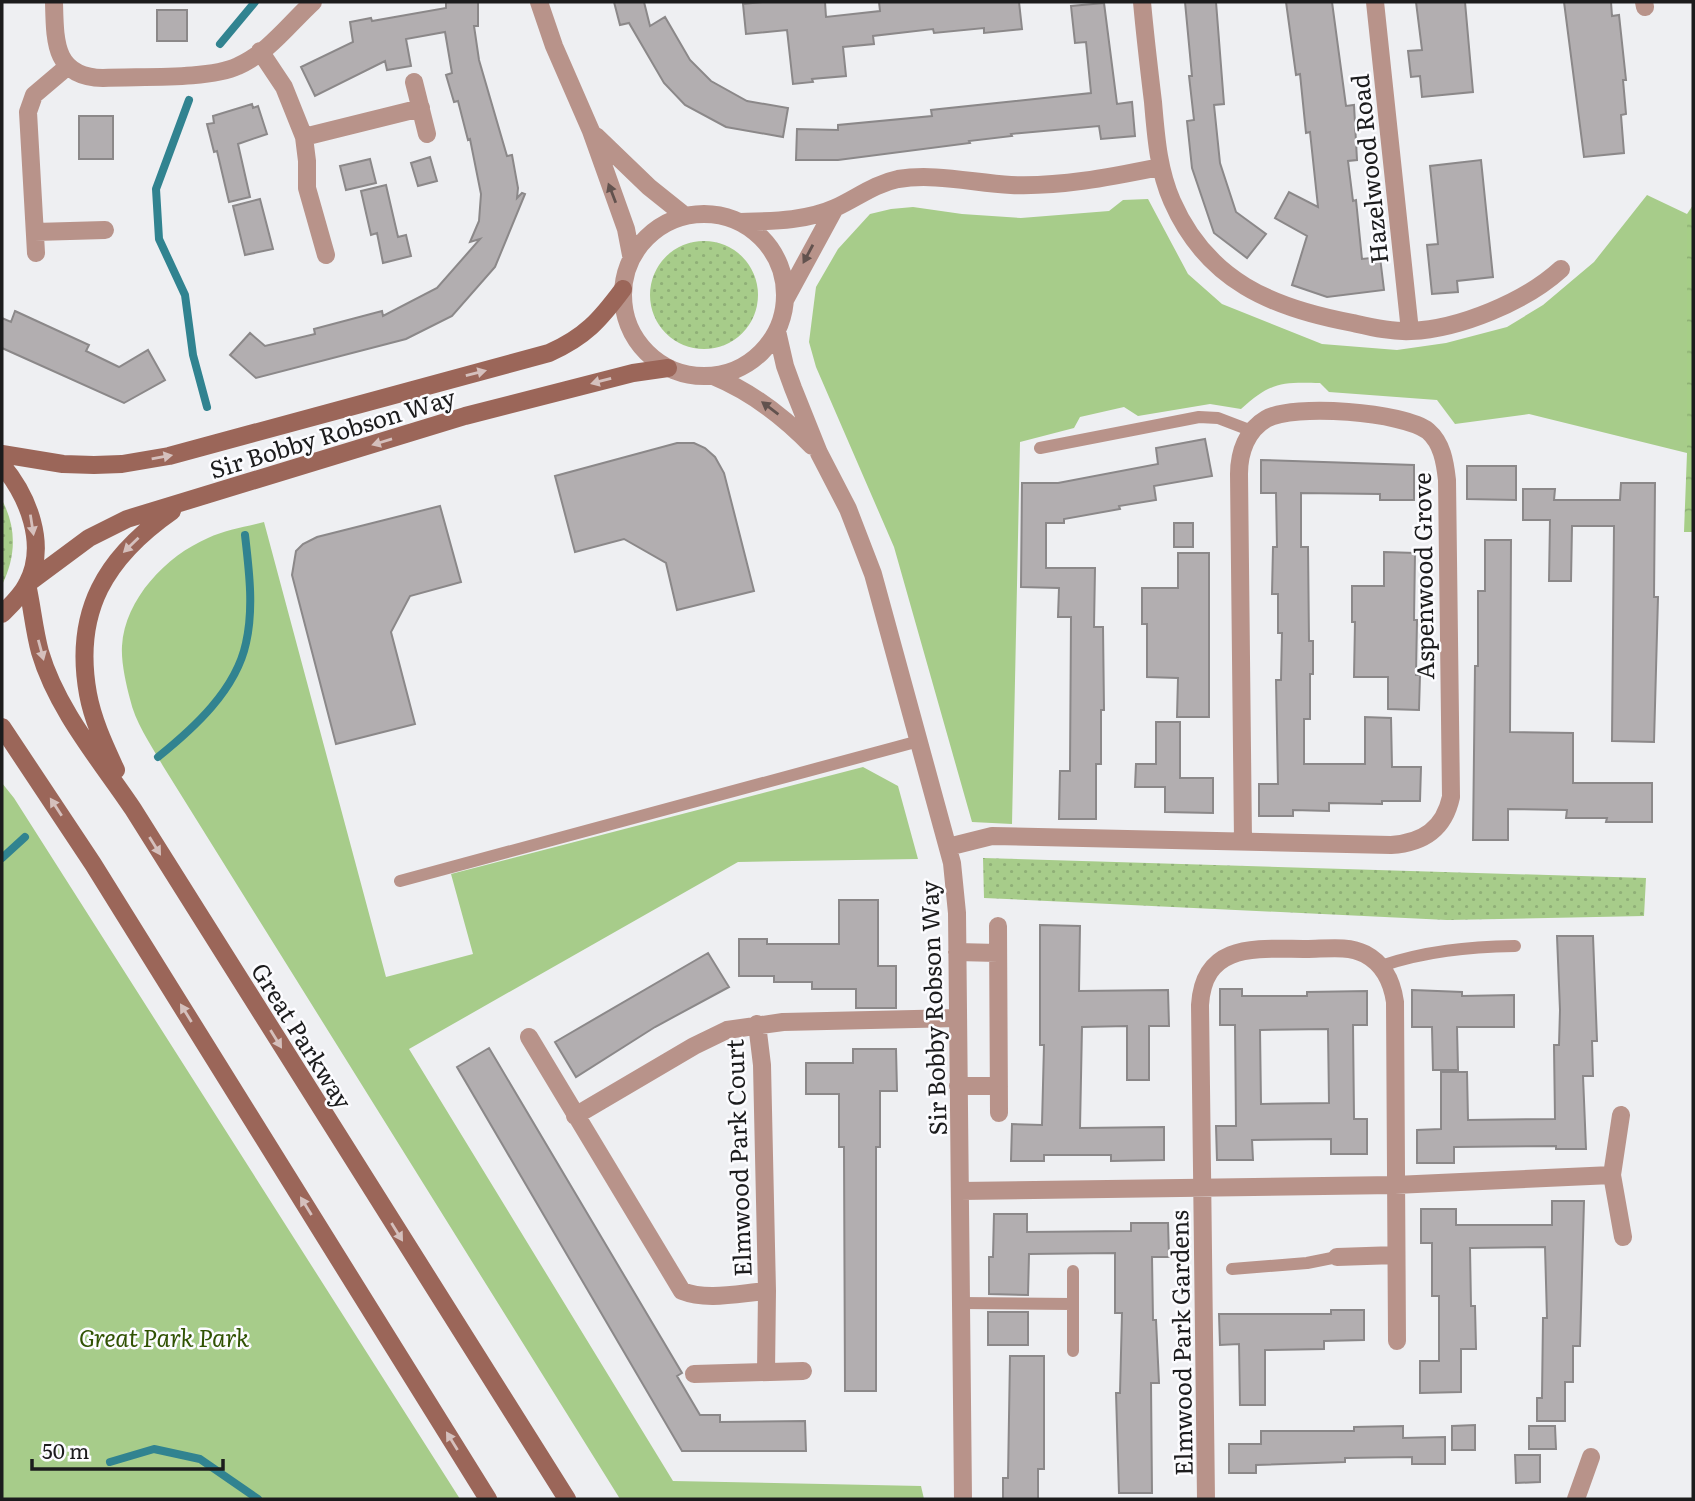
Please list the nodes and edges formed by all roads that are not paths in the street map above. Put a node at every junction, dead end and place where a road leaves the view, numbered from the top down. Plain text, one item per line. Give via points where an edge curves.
1 (54, 2) edge
2 (313, 2) edge
3 (539, 2) edge
4 (1142, 2) edge
5 (1375, 2) edge
6 (260, 51) junction
7 (67, 67) junction
8 (414, 82) dead end
9 (421, 108) junction
10 (591, 131) junction
11 (427, 134) dead end
12 (304, 137) junction
13 (1160, 167) junction
14 (835, 208) junction
15 (684, 215) junction
16 (740, 222) junction
17 (105, 230) dead end
18 (35, 232) junction
19 (36, 253) dead end
20 (326, 255) dead end
21 (631, 255) junction
22 (1561, 269) dead end
23 (623, 289) junction
24 (784, 302) junction
25 (778, 331) junction
26 (1410, 331) junction
27 (668, 368) junction
28 (713, 376) junction
29 (1252, 431) junction
30 (1040, 448) dead end
31 (819, 453) junction
32 (2, 454) edge
33 (2, 465) edge
34 (184, 503) junction
35 (27, 584) junction
36 (2, 614) edge
37 (2, 727) edge
38 (919, 741) junction
39 (132, 809) junction
40 (1243, 841) junction
41 (948, 847) junction
42 (400, 881) dead end
43 (998, 926) dead end
44 (1514, 946) dead end
45 (957, 953) junction
46 (998, 953) junction
47 (1381, 966) junction
48 (958, 1018) junction
49 (757, 1024) junction
50 (529, 1037) dead end
51 (958, 1086) junction
52 (999, 1086) junction
53 (999, 1113) dead end
54 (1621, 1115) dead end
55 (575, 1116) junction
56 (1612, 1175) junction
57 (1395, 1185) junction
58 (1203, 1187) junction
59 (960, 1191) junction
60 (1623, 1237) dead end
61 (1396, 1255) junction
62 (1337, 1257) joint
63 (1232, 1269) dead end
64 (1073, 1271) dead end
65 (767, 1291) junction
66 (961, 1303) junction
67 (1073, 1304) junction
68 (1397, 1341) dead end
69 (1073, 1351) dead end
70 (803, 1371) dead end
71 (766, 1372) junction
72 (694, 1374) dead end
73 (1591, 1457) dead end
74 (488, 1499) edge
75 (567, 1499) edge
76 (963, 1499) edge
77 (1206, 1499) edge
78 (1576, 1499) edge

1 - 7 street via 54,27
2 - 6 street
3 - 10 street
4 - 13 street
5 - 26 street, Hazelwood Road
6 - 7 street via 240,66 216,73 84,77
6 - 12 street via 284,87
7 - 18 street via 34,95 28,112
8 - 9 street
9 - 11 street
9 - 12 street
10 - 15 street
21 -> 10 street
12 - 20 street via 307,188
13 - 14 street via 1065,185 925,177 896,180 865,190
13 - 26 street via 1189,232 1229,278 1312,316
14 - 16 street via 794,219
14 -> 24 street
15 - 16 street via 713,214
15 - 21 street via 663,223
16 - 24 street via 761,240 776,262
17 - 18 street
18 - 19 street
21 - 23 street
22 - 26 street via 1507,305 1457,323
23 - 27 street via 625,306 643,348
32 -> 23 street, Sir Bobby Robson Way via 94,465 206,448 550,353 583,335
24 - 25 street
25 - 28 street via 750,362
25 - 31 street, Sir Bobby Robson Way via 785,366
27 - 28 street
27 -> 34 street, Sir Bobby Robson Way via 465,416
31 -> 28 street, Sir Bobby Robson Way via 767,405
29 - 30 lane via 1218,418 1199,417
29 - 40 street via 1238,474
29 - 40 street, Aspenwood Grove via 1268,418 1290,412 1385,415 1419,426 1439,447 1447,480 1451,797 1436,829 1410,842
31 - 38 street, Sir Bobby Robson Way via 873,573
33 -> 35 street, Great Parkway via 15,480 32,517 34,555
34 - 35 street, Sir Bobby Robson Way via 107,527
34 -> 39 street via 152,525 115,561 100,585 86,638 88,695
35 - 36 street, Great Parkway
35 -> 39 street, Great Parkway via 50,677 80,732
74 -> 37 street via 93,864
38 - 41 street, Sir Bobby Robson Way
38 - 42 lane
39 -> 75 street, Great Parkway
40 - 41 street, Aspenwood Grove via 992,836
41 - 45 street, Sir Bobby Robson Way via 956,892
43 - 46 street
44 - 47 lane via 1447,950
45 - 46 street
45 - 48 street, Sir Bobby Robson Way
46 - 52 street
47 - 57 street via 1391,982 1395,1002
47 - 58 street via 1355,950 1254,949 1228,955 1212,969 1200,1005
48 - 49 street, Elmwood Park Court
48 - 51 street, Sir Bobby Robson Way
49 - 55 street, Elmwood Park Court via 726,1030 694,1046
49 - 65 street, Elmwood Park Court
50 - 55 street, Elmwood Park Court
51 - 52 street
51 - 59 street, Sir Bobby Robson Way
52 - 53 street
54 - 56 street
55 - 65 street, Elmwood Park Court via 682,1291 704,1295
56 - 57 street, Elmwood Park Gardens
56 - 60 street
57 - 58 street, Elmwood Park Gardens
57 - 61 street
58 - 59 street, Elmwood Park Gardens
58 - 77 street, Elmwood Park Gardens
59 - 66 street, Sir Bobby Robson Way
61 - 62 street
61 - 68 street
62 - 63 lane
64 - 67 lane
65 - 71 street, Elmwood Park Court
66 - 67 lane
66 - 76 street, Sir Bobby Robson Way
67 - 69 lane
70 - 71 street
71 - 72 street
73 - 78 street

